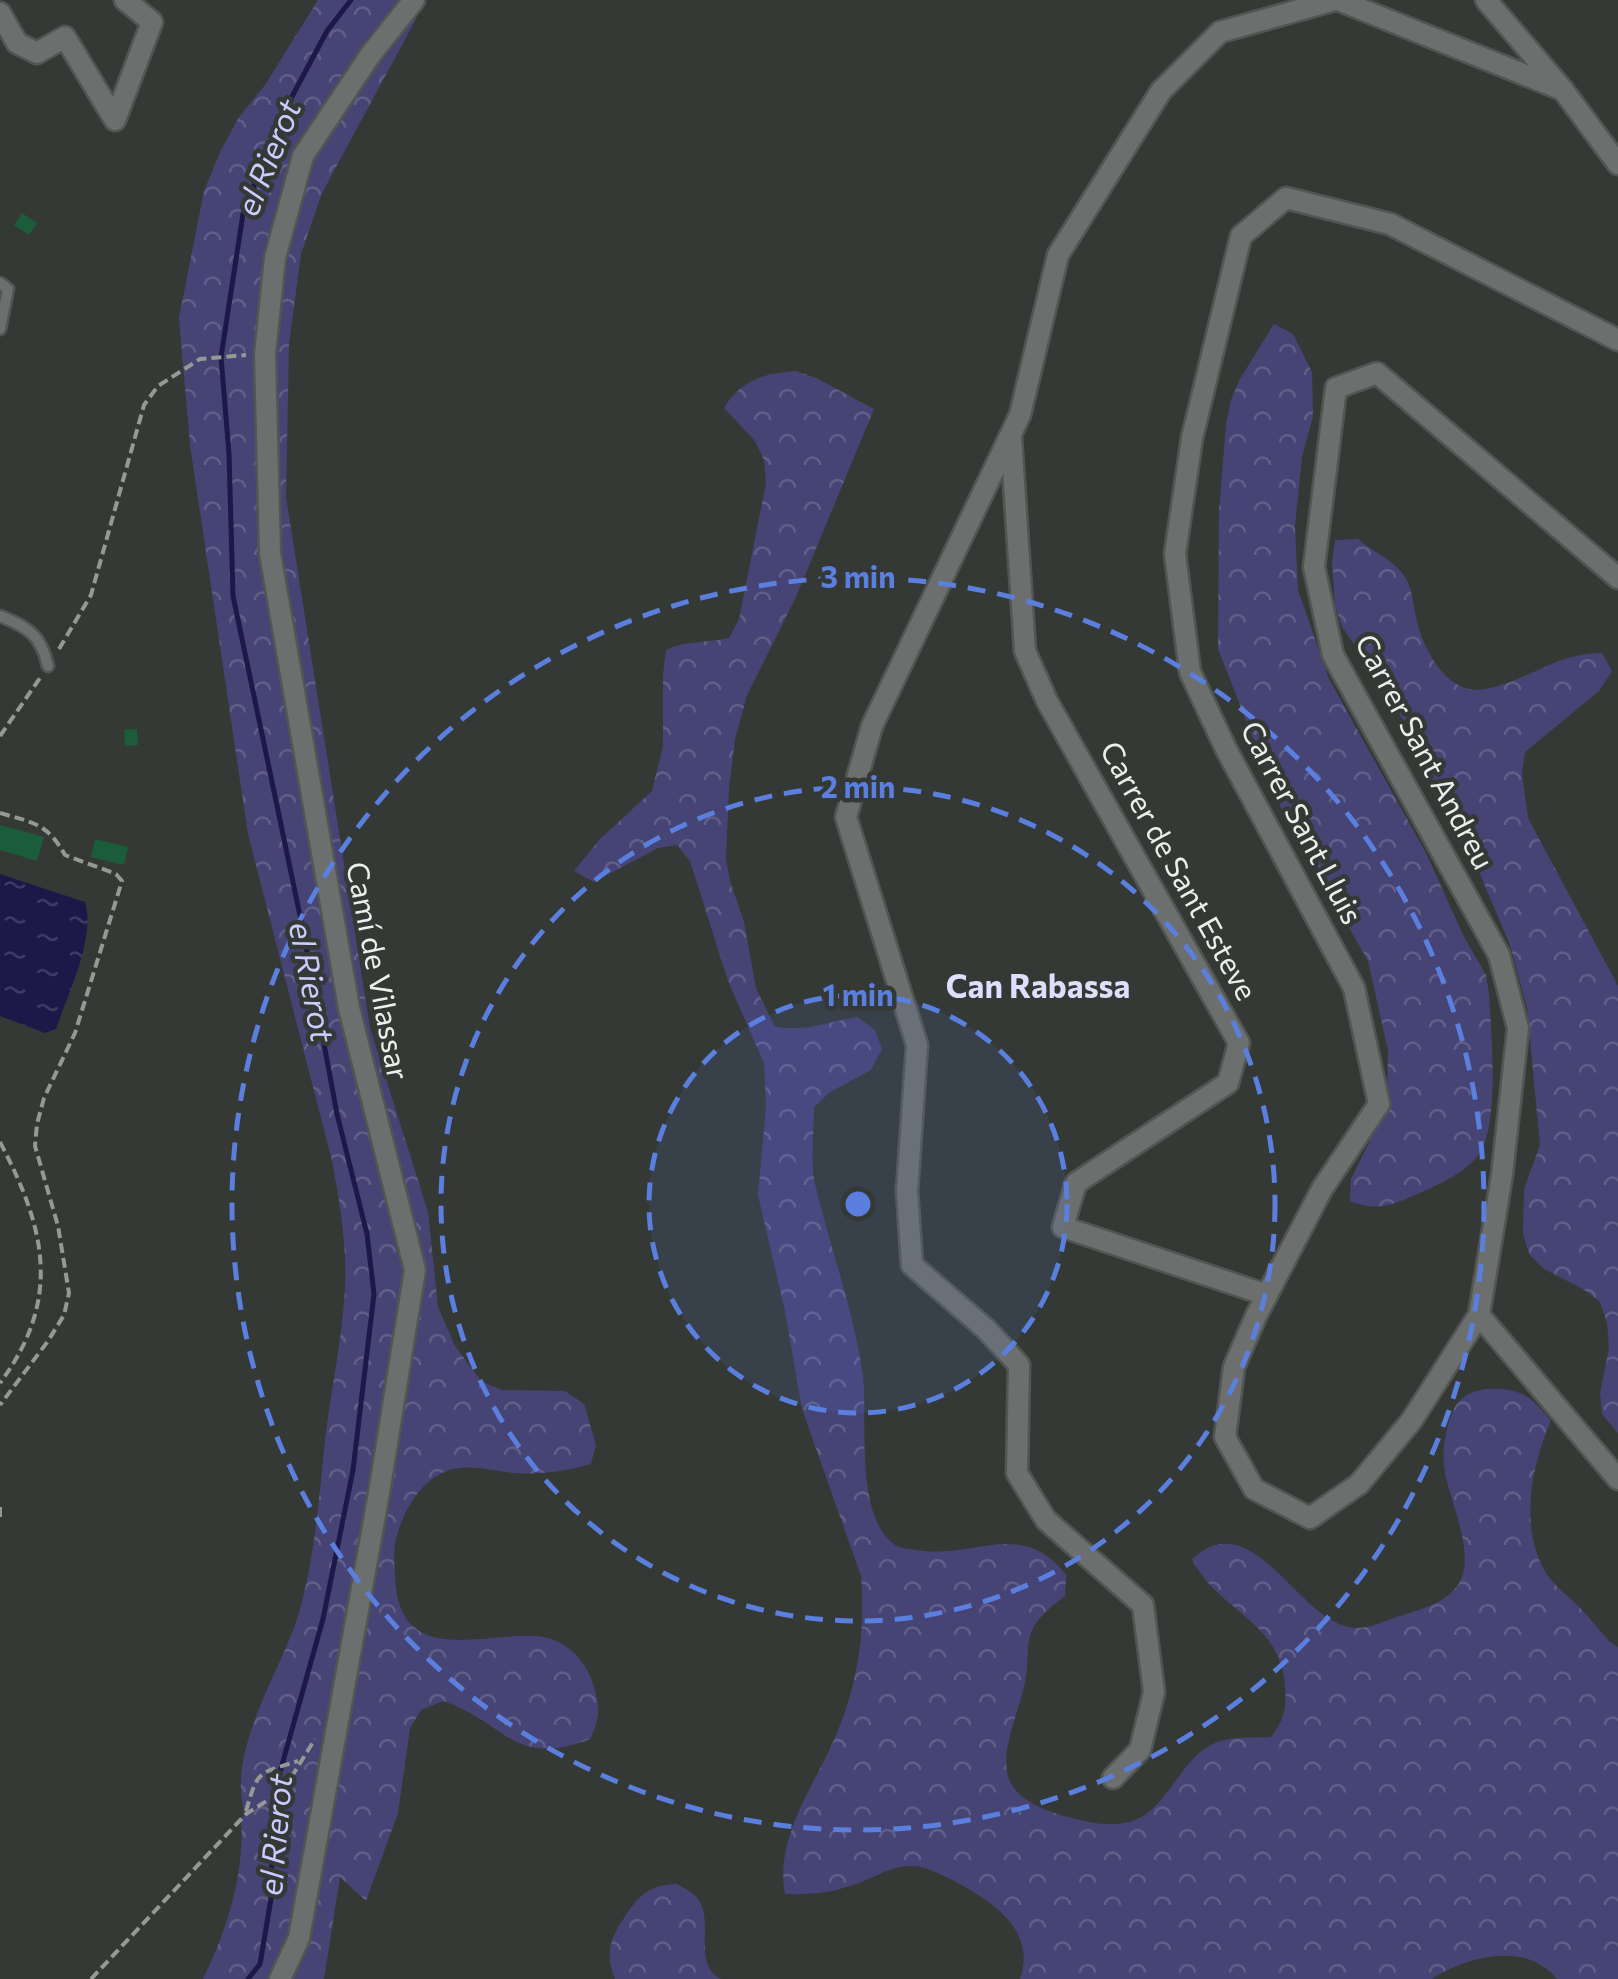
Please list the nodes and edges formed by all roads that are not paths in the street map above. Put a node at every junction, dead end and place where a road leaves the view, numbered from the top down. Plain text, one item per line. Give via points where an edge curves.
1 (125, 0) edge
2 (414, 0) edge
3 (1336, 0) edge
4 (1486, 0) edge
5 (0, 14) edge
6 (1563, 90) junction
7 (1618, 164) edge
8 (0, 283) edge
9 (0, 329) edge
10 (1618, 340) edge
11 (1011, 435) junction
12 (1618, 578) edge
13 (0, 616) edge
14 (48, 666) road end
15 (1267, 1294) junction
16 (1480, 1314) junction
17 (1618, 1478) edge
18 (1113, 1778) dead end
19 (280, 1979) edge

1 - 5 street via 152,22 115,120 65,37 37,53 17,43
2 - 19 street, Camí de Vilassar via 303,156 275,258 265,354 270,553 350,1008 414,1270 299,1938
3 - 6 street
3 - 11 street via 1220,32 1161,91 1058,255
4 - 6 street
6 - 7 street
8 - 9 lane via 8,289
10 - 15 street, Carrer Sant Lluis via 1390,224 1286,198 1241,236 1192,438 1175,554 1190,672 1354,988 1379,1104 1322,1189
11 - 15 street, Carrer de Sant Esteve via 1025,651 1240,1043 1228,1083 1076,1183 1063,1226
11 - 18 street via 872,726 846,817 918,1045 907,1190 912,1265 1020,1365 1018,1473 1046,1520 1143,1605 1154,1692 1140,1750
12 - 16 street, Carrer Sant Andreu via 1377,373 1336,388 1314,567 1334,655 1499,955 1518,1028
13 - 14 lane via 39,638
15 - 16 street, Carrer Sant Lluis via 1234,1367 1225,1437 1254,1490 1310,1518 1358,1484 1391,1446
16 - 17 street

